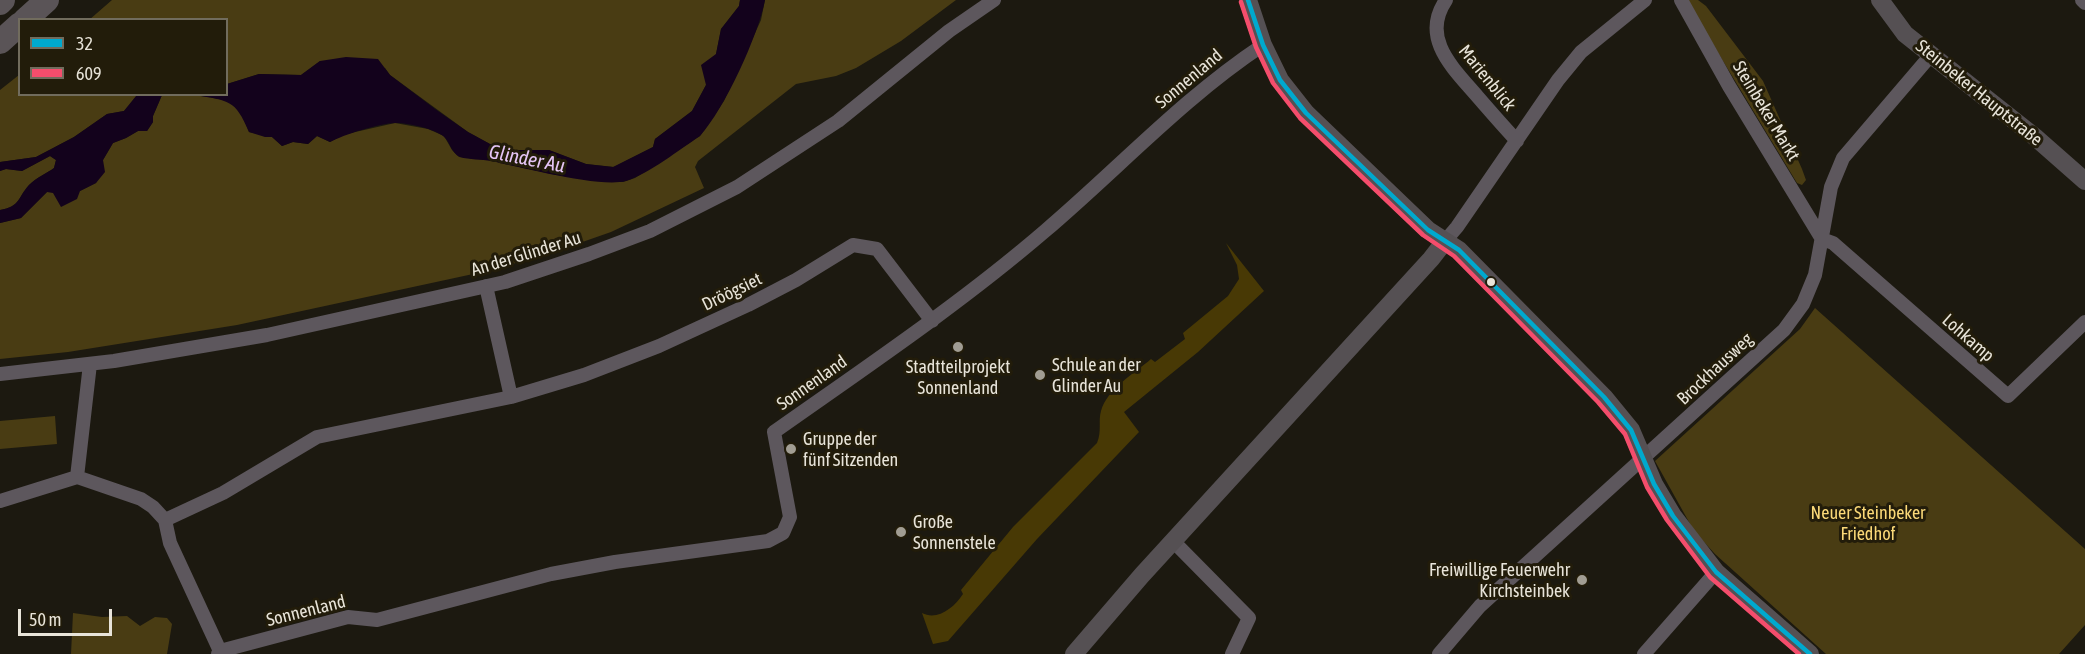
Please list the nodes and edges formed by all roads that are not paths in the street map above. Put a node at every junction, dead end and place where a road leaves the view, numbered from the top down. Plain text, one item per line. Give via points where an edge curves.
1 (46, 0) edge
2 (994, 0) edge
3 (1248, 0) edge
4 (1446, 0) edge
5 (1645, 0) edge
6 (1680, 0) edge
7 (1880, 0) edge
8 (27, 18) edge
9 (18, 26) edge
10 (0, 42) edge
11 (1263, 45) junction
12 (1930, 55) junction
13 (1516, 141) junction
14 (2085, 181) edge
15 (1822, 239) junction
16 (1445, 241) junction
17 (486, 286) junction
18 (932, 321) junction
19 (2085, 322) edge
20 (90, 364) junction
21 (0, 374) edge
22 (511, 397) junction
23 (1644, 458) junction
24 (77, 477) junction
25 (0, 501) edge
26 (165, 520) junction
27 (1173, 541) junction
28 (1716, 572) junction
29 (219, 653) edge
30 (1074, 654) edge
31 (1232, 654) edge
32 (1439, 654) edge
33 (1644, 654) edge
34 (1810, 654) edge

1 - 8 highway
2 - 17 street, An der Glinder Au via 949,31 838,121 737,187 640,235
3 - 11 street
4 - 13 street, Marienblick via 1436,29 1443,52
5 - 13 street via 1581,52
6 - 15 street, Steinbeker Markt
7 - 12 street, Steinbeker Hauptstraße via 1905,34
9 - 10 highway
11 - 16 street via 1280,80 1306,113 1428,230
11 - 18 street, Sonnenland via 1185,104 1046,231
12 - 14 street, Steinbeker Hauptstraße
12 - 15 street, Brockhausweg via 1843,158 1831,187
13 - 16 street
15 - 19 street, Lohkamp via 1833,243 2008,396
15 - 23 street, Brockhausweg via 1815,275 1803,304 1784,330
16 - 23 street via 1459,250 1604,397 1631,430
16 - 27 street
17 - 20 street, An der Glinder Au via 267,334
17 - 22 street
18 - 22 street, Dröögsiet via 877,249 852,245 748,305 658,346 584,375
18 - 29 street, Sonnenland via 774,432 790,517 783,533 768,541 551,574 377,620 348,616
20 - 21 street, An der Glinder Au
20 - 24 street
22 - 26 street, Dröögsiet via 316,437 223,494
23 - 28 street via 1673,516
23 - 32 street, Brockhausweg via 1480,606
24 - 25 street
24 - 26 street via 141,499
26 - 29 street via 170,543
27 - 30 street
27 - 31 street via 1248,618
28 - 33 street
28 - 34 street

